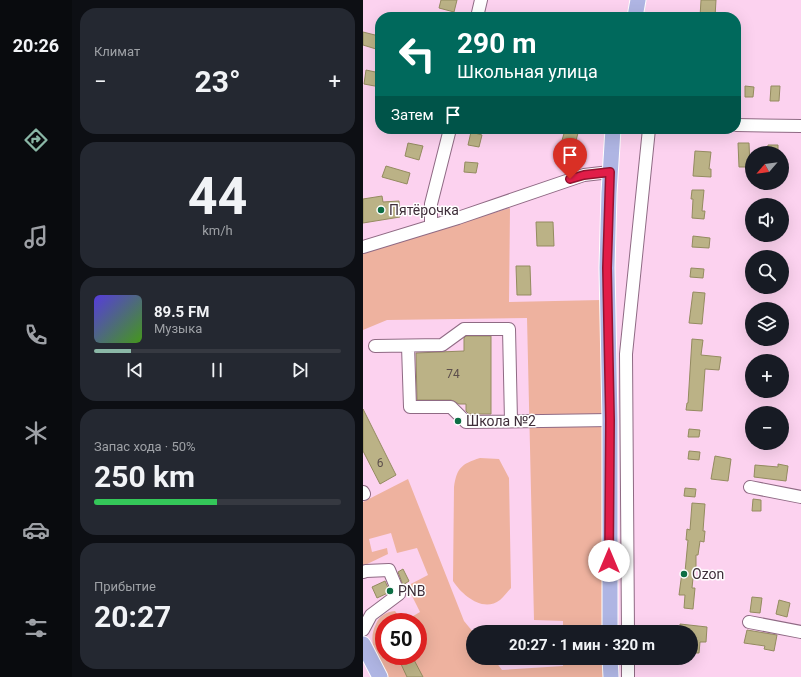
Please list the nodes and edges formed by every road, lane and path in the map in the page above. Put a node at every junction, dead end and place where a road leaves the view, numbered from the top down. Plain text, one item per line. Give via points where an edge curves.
1 (481, 0) edge
2 (638, 0) edge
3 (478, 12) edge
4 (636, 12) edge
5 (741, 125) edge
6 (801, 126) edge
7 (449, 134) edge
8 (613, 134) edge
9 (648, 134) edge
10 (610, 172) junction
11 (431, 225) junction
12 (363, 247) edge
13 (375, 346) dead end
14 (408, 346) junction
15 (511, 420) junction
16 (610, 420) junction
17 (750, 487) dead end
18 (801, 497) edge
19 (363, 572) edge
20 (749, 622) dead end
21 (610, 625) edge
22 (628, 625) edge
23 (363, 630) edge
24 (801, 632) edge
25 (363, 644) edge
26 (611, 665) edge
27 (628, 665) edge
28 (380, 677) edge
29 (611, 677) edge
30 (628, 677) edge

1 - 3 street
2 - 4 main road
5 - 6 street
7 - 11 street via 431,204
8 - 10 main road
9 - 22 street via 626,354
10 - 11 street via 584,175
10 - 16 main road via 607,268
11 - 12 street
13 - 14 street
14 - 15 street via 410,407 451,407 466,422
14 - 15 street via 442,345 464,329 509,329
15 - 16 street
16 - 21 main road
17 - 18 street
19 - 23 street via 389,570 399,594 371,615
20 - 24 street
25 - 28 main road
26 - 29 main road
27 - 30 street

